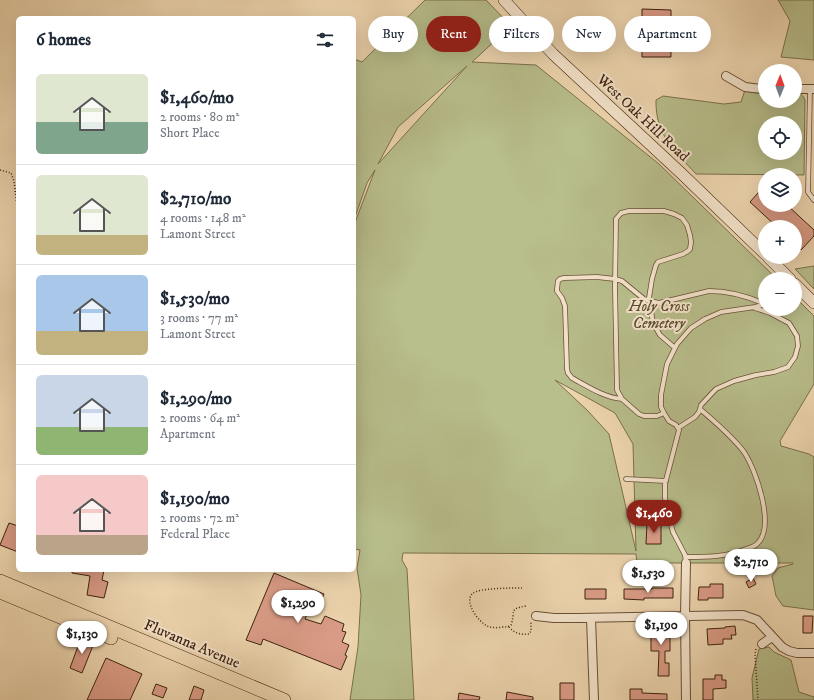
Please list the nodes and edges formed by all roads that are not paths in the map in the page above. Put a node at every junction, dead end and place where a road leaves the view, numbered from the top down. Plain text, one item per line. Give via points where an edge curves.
1 (504, 0) edge
2 (726, 76) dead end
3 (758, 88) edge
4 (812, 89) edge
5 (814, 200) edge
6 (758, 247) edge
7 (775, 264) edge
8 (783, 272) edge
9 (615, 279) junction
10 (802, 291) edge
11 (650, 301) junction
12 (758, 301) edge
13 (814, 303) edge
14 (758, 306) edge
15 (755, 307) junction
16 (675, 348) junction
17 (622, 399) junction
18 (700, 409) junction
19 (664, 413) junction
20 (678, 428) junction
21 (626, 479) dead end
22 (666, 481) junction
23 (686, 560) junction
24 (0, 581) edge
25 (0, 592) edge
26 (685, 616) junction
27 (533, 618) road end
28 (591, 618) junction
29 (772, 637) junction
30 (762, 644) road end
31 (814, 654) edge
32 (263, 700) edge
33 (284, 700) edge
34 (594, 700) edge
35 (686, 700) edge

1 - 6 main road, West Oak Hill Road via 553,54
2 - 3 street via 739,84
4 - 5 lane via 808,192
7 - 8 main road
9 - 11 lane via 622,281
9 - 11 lane via 616,219 621,213 664,211 682,218 690,235 690,249 658,262 652,278
9 - 17 lane via 617,390
9 - 17 lane via 564,278 558,281 557,291 565,306 568,373 572,378 609,396
10 - 13 main road
11 - 12 lane via 659,303 709,291 728,292
11 - 16 lane via 652,323 660,335
14 - 15 lane
15 - 16 lane via 721,312 705,318 691,328
15 - 18 lane via 789,323 797,336 795,357 788,367 734,381 716,389
16 - 19 lane via 667,364 661,395
17 - 19 lane via 644,416
18 - 20 lane via 695,417
18 - 23 lane via 744,452 760,491 765,519 764,530 757,544 737,553
19 - 20 lane
20 - 22 lane
21 - 22 lane
22 - 23 lane via 668,517
23 - 26 street
24 - 33 main road, Fluvanna Avenue
25 - 32 main road, Fluvanna Avenue
26 - 28 street
26 - 29 street via 743,614 757,620
26 - 35 street
27 - 28 street
28 - 34 street
29 - 30 street
29 - 31 street via 782,648 789,651

